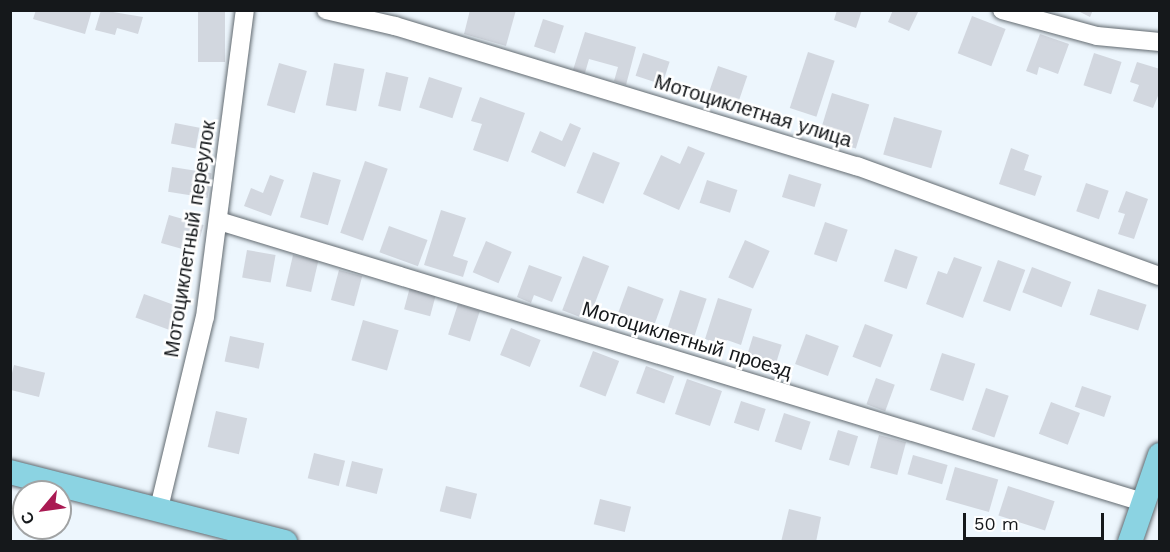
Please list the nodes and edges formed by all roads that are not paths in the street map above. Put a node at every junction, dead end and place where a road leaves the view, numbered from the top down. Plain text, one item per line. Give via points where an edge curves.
1 (245, 10) edge
2 (327, 10) edge
3 (1002, 10) edge
4 (1160, 42) edge
5 (219, 220) junction
6 (1160, 276) edge
7 (1160, 455) edge
8 (10, 471) edge
9 (1143, 502) junction
10 (159, 508) junction
11 (285, 542) edge
12 (1130, 542) edge

1 - 5 street, Мотоциклетный переулок
2 - 6 street, Мотоциклетная улица via 394,26 857,166
3 - 4 street via 1097,36
5 - 9 street, Мотоциклетный проезд
5 - 10 street, Мотоциклетный переулок via 205,317
7 - 9 main road
8 - 10 main road
9 - 12 main road
10 - 11 main road

